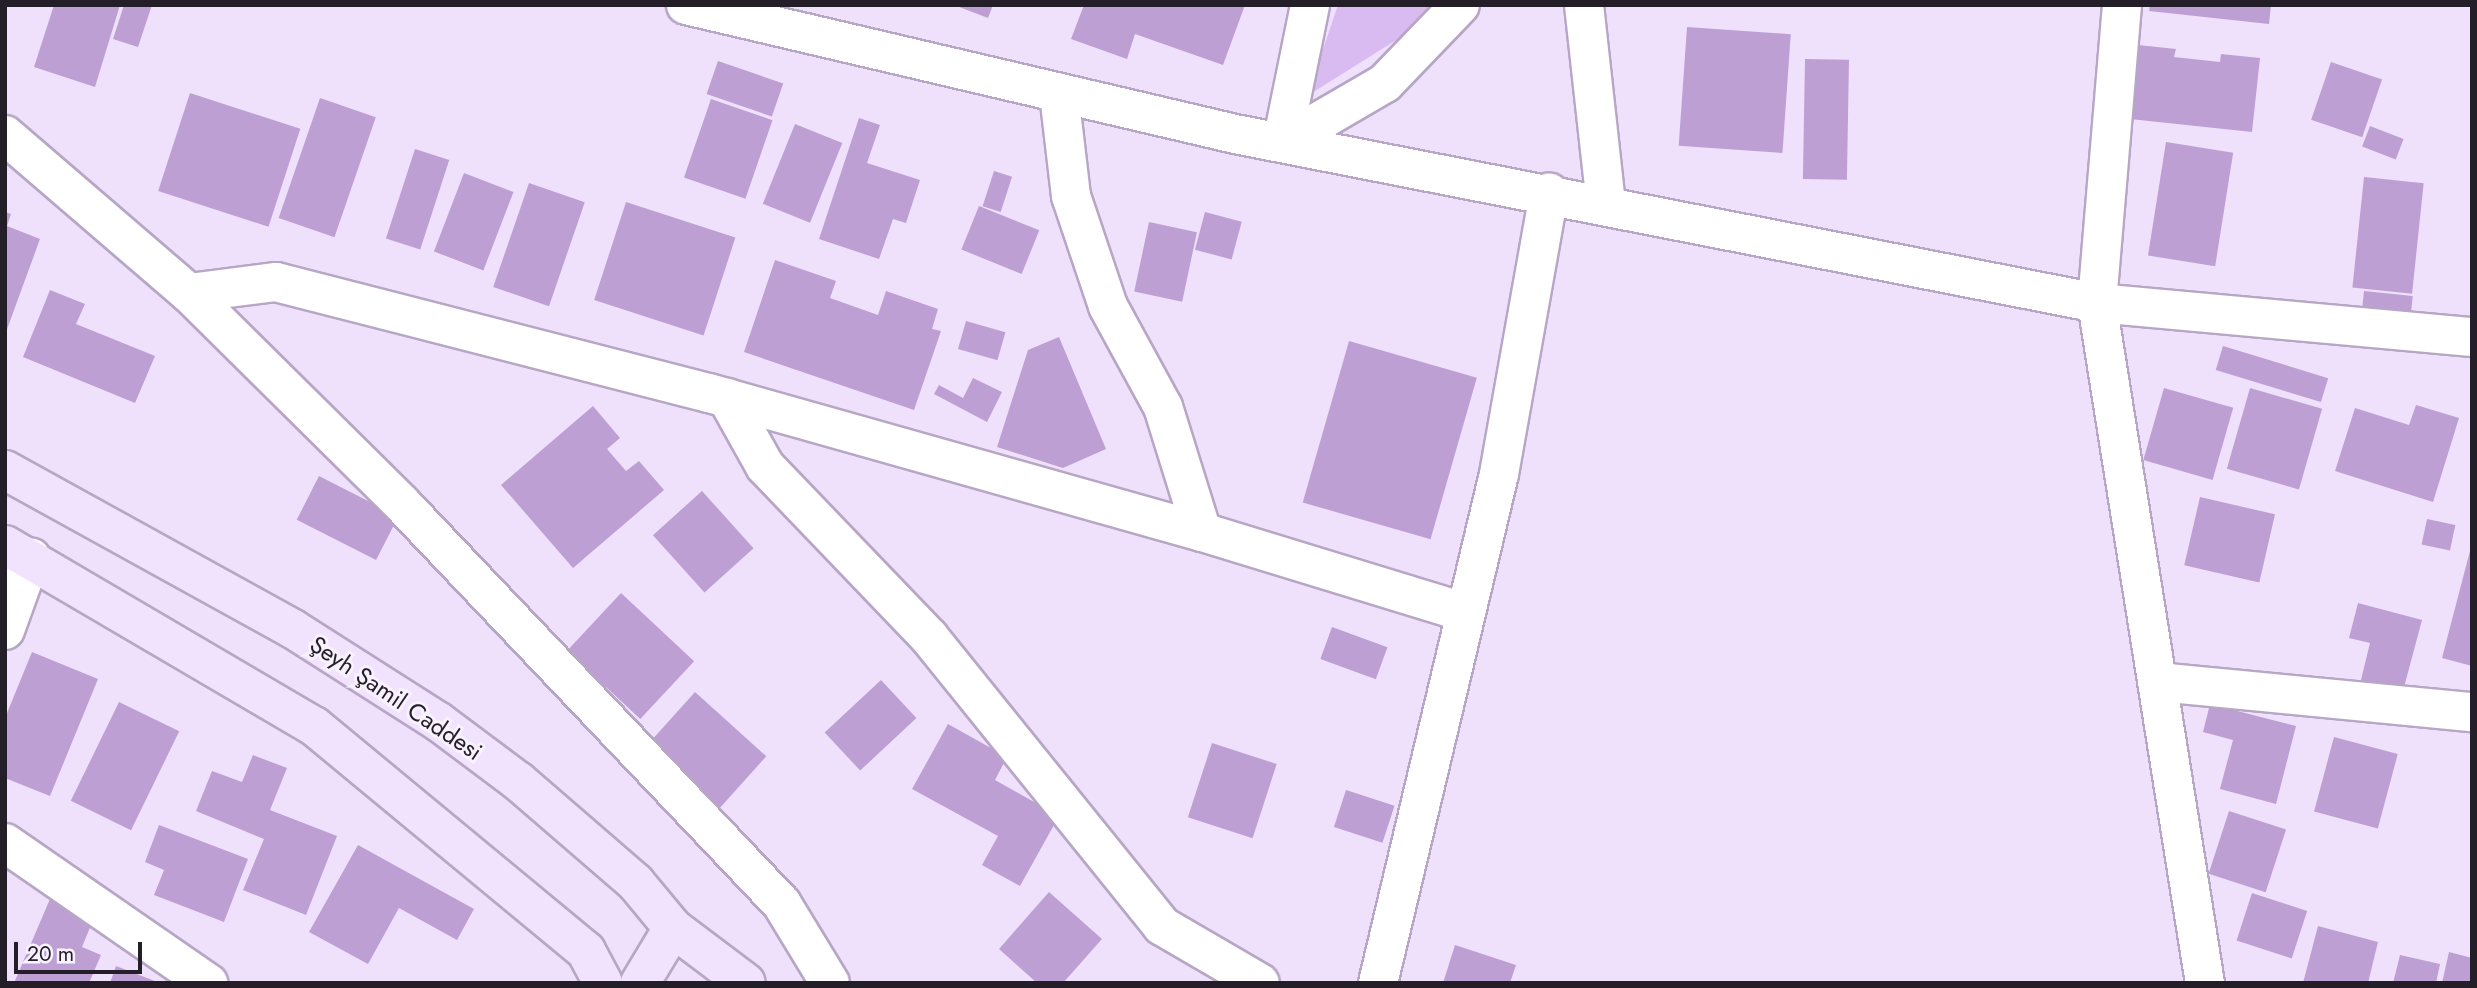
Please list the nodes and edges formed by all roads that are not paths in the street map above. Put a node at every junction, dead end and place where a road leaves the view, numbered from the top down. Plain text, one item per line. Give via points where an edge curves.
1 (686, 5) edge
2 (1310, 5) edge
3 (1460, 5) edge
4 (1584, 5) edge
5 (2122, 5) edge
6 (1059, 94) junction
7 (5, 135) edge
8 (1282, 143) junction
9 (1549, 192) junction
10 (1606, 203) junction
11 (190, 293) junction
12 (2097, 303) junction
13 (2472, 337) edge
14 (727, 398) junction
15 (5, 470) edge
16 (1202, 532) junction
17 (18, 551) edge
18 (1463, 612) junction
19 (5, 630) edge
20 (2158, 681) junction
21 (2472, 712) edge
22 (5, 843) edge
23 (673, 928) junction
24 (208, 983) edge
25 (603, 983) edge
26 (640, 983) edge
27 (746, 983) edge
28 (831, 983) edge
29 (1260, 983) edge
30 (1378, 983) edge
31 (2206, 983) edge

1 - 6 street
2 - 8 street
3 - 8 street via 1385,83
4 - 10 street
5 - 12 street
6 - 8 street
6 - 16 street via 1071,196 1108,306 1163,407
7 - 11 street
8 - 9 street
9 - 10 street
9 - 18 street via 1499,474
10 - 12 street
11 - 14 street via 276,282
11 - 28 street via 402,505 782,904
12 - 13 street
12 - 20 street
14 - 16 street
14 - 29 street via 765,466 929,637 1162,926
15 - 23 main road, Şeyh Şamil Caddesi via 293,629 439,722 518,781 626,874
16 - 18 street
17 - 19 street
17 - 25 main road via 314,726 576,942
18 - 30 street
20 - 21 street
20 - 31 street
22 - 24 street
23 - 26 main road
23 - 27 main road, Şeyh Şamil Caddesi

